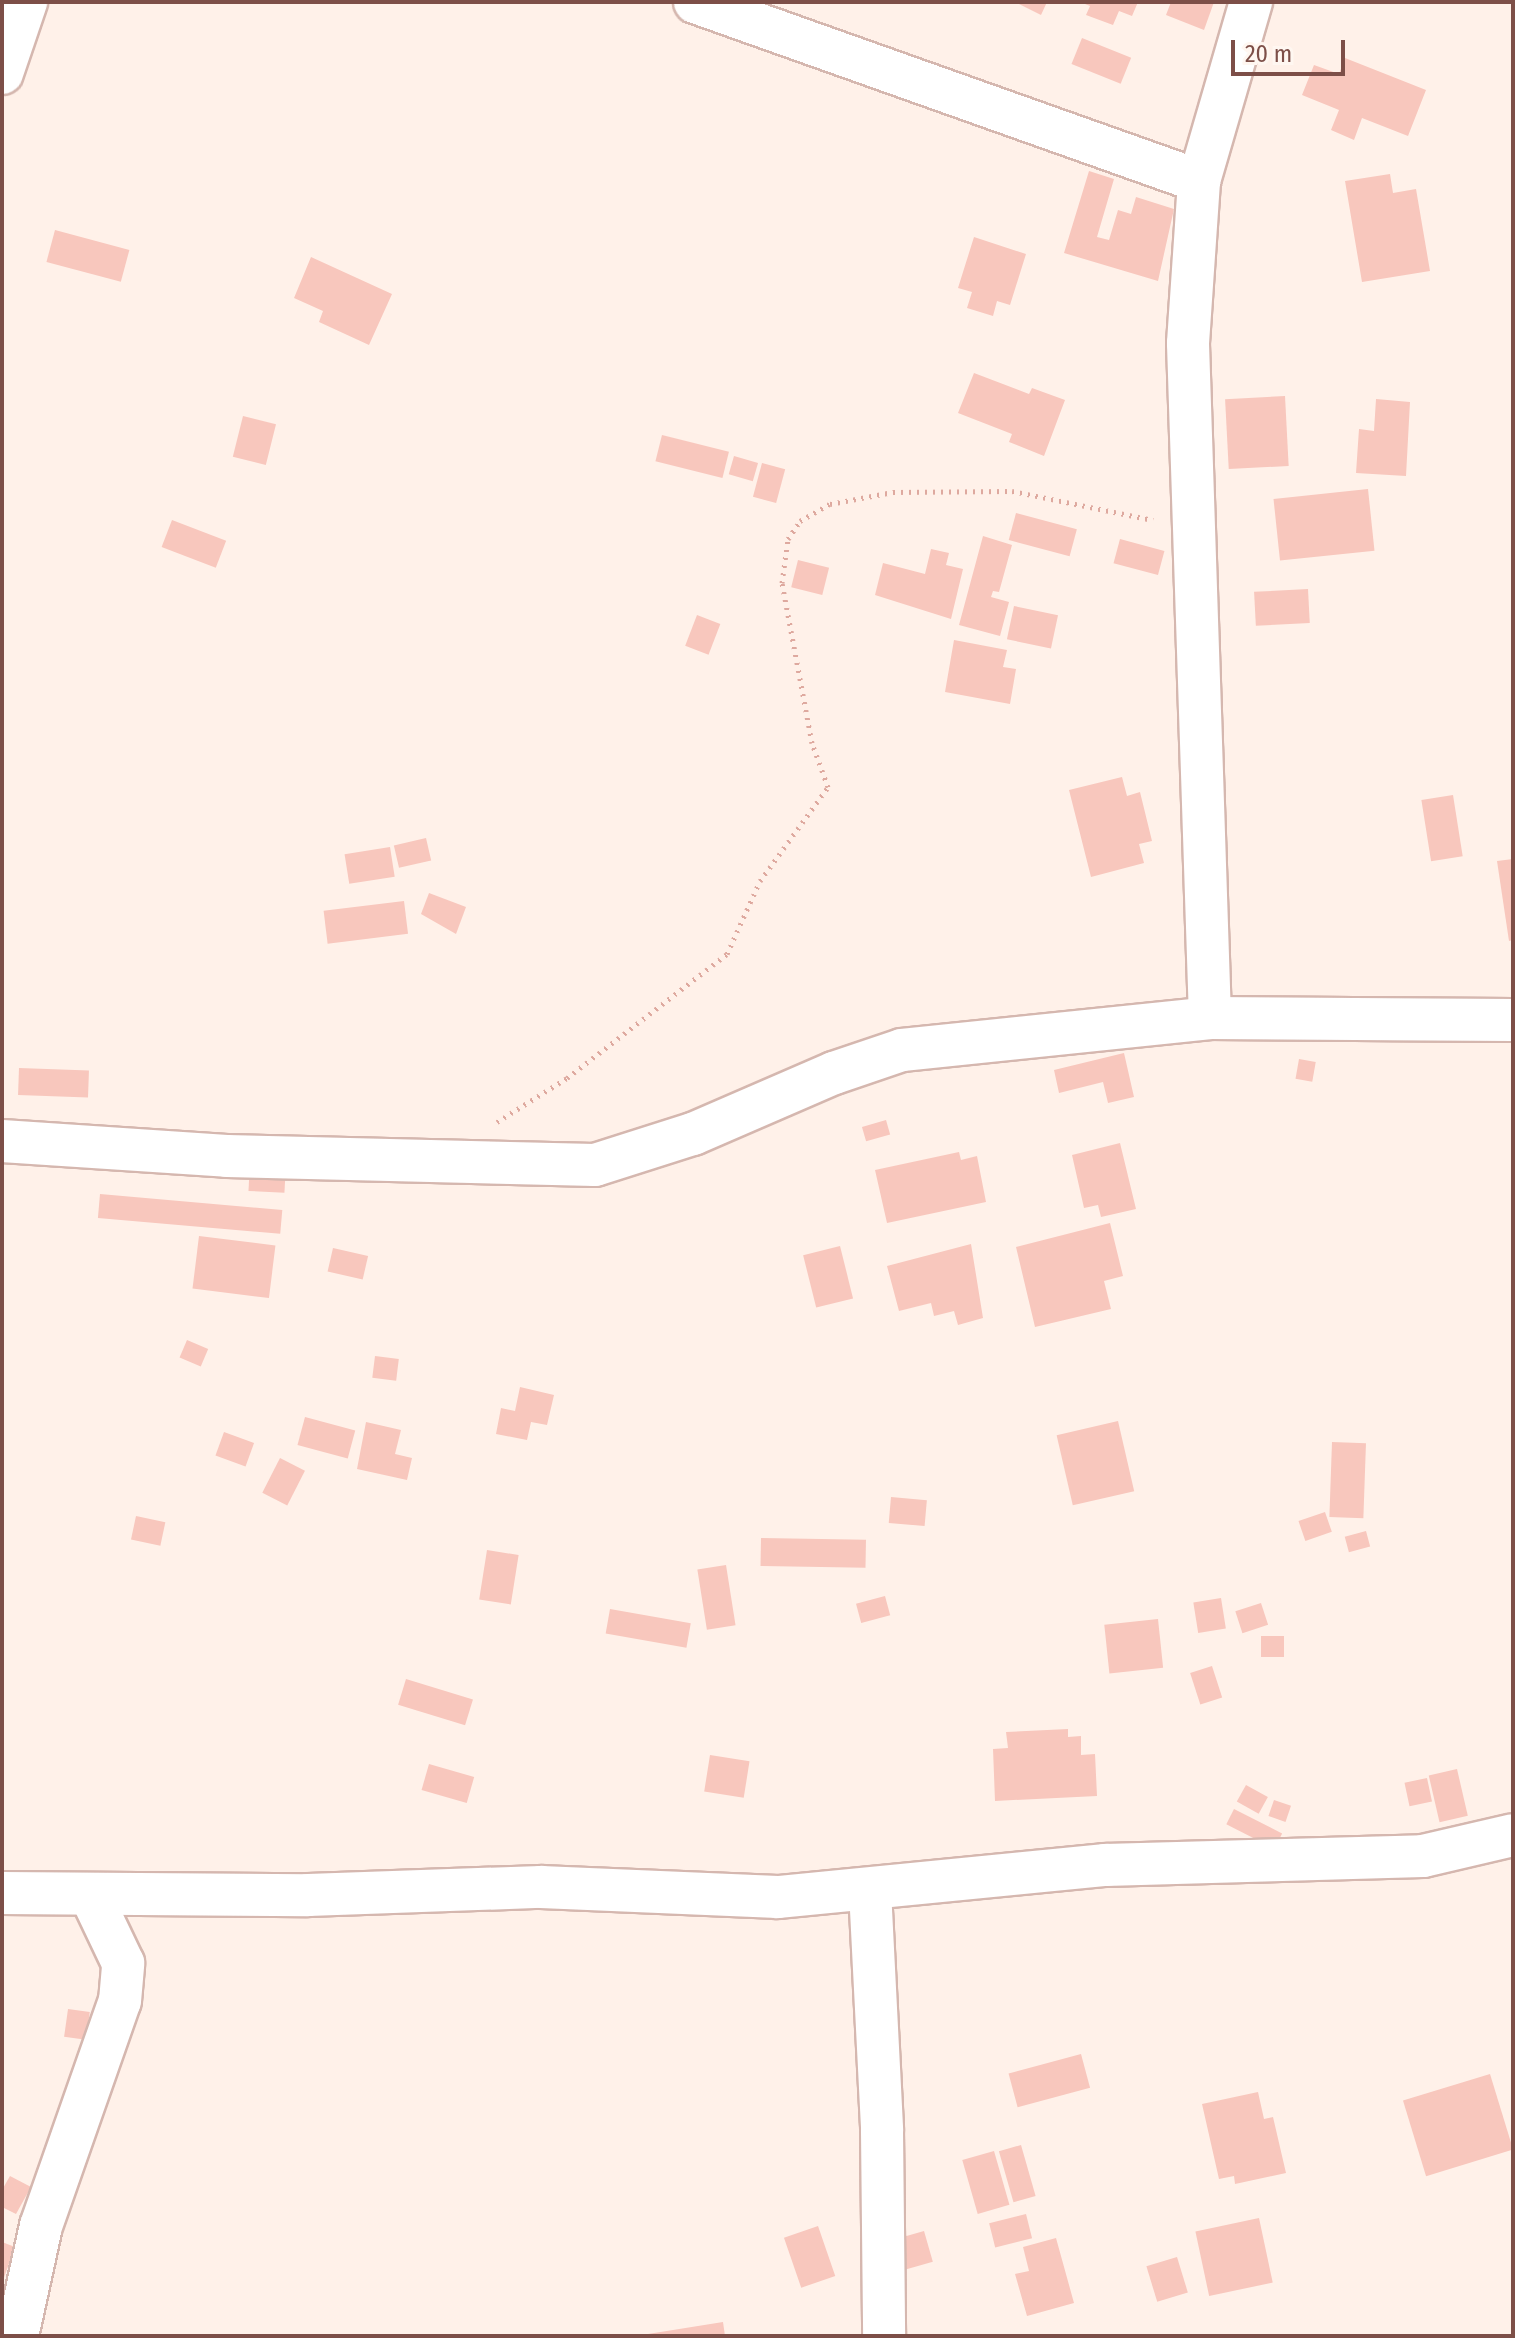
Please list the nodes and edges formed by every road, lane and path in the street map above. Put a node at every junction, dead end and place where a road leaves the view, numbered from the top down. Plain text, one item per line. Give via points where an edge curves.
1 (26, 2) edge
2 (1251, 2) edge
3 (706, 5) edge
4 (2, 73) edge
5 (1199, 181) junction
6 (1196, 529) junction
7 (1210, 1018) junction
8 (1513, 1020) edge
9 (490, 1127) dead end
10 (2, 1141) edge
11 (1513, 1835) edge
12 (870, 1890) junction
13 (2, 1893) edge
14 (91, 1896) junction
15 (16, 2335) edge
16 (884, 2336) edge

1 - 4 street
2 - 5 street
3 - 5 street
5 - 6 street via 1188,343
6 - 7 street
6 - 9 path via 1012,491 893,492 813,510 788,539 782,583 812,743 828,787 760,881 727,954 567,1078
7 - 8 street
7 - 10 street via 902,1050 834,1073 693,1134 595,1165 227,1156
11 - 12 street via 1423,1856 1105,1865 989,1873
12 - 14 street via 778,1897 541,1887
12 - 16 street via 882,2131
13 - 14 street
14 - 15 street via 123,1963 122,1989 41,2226

